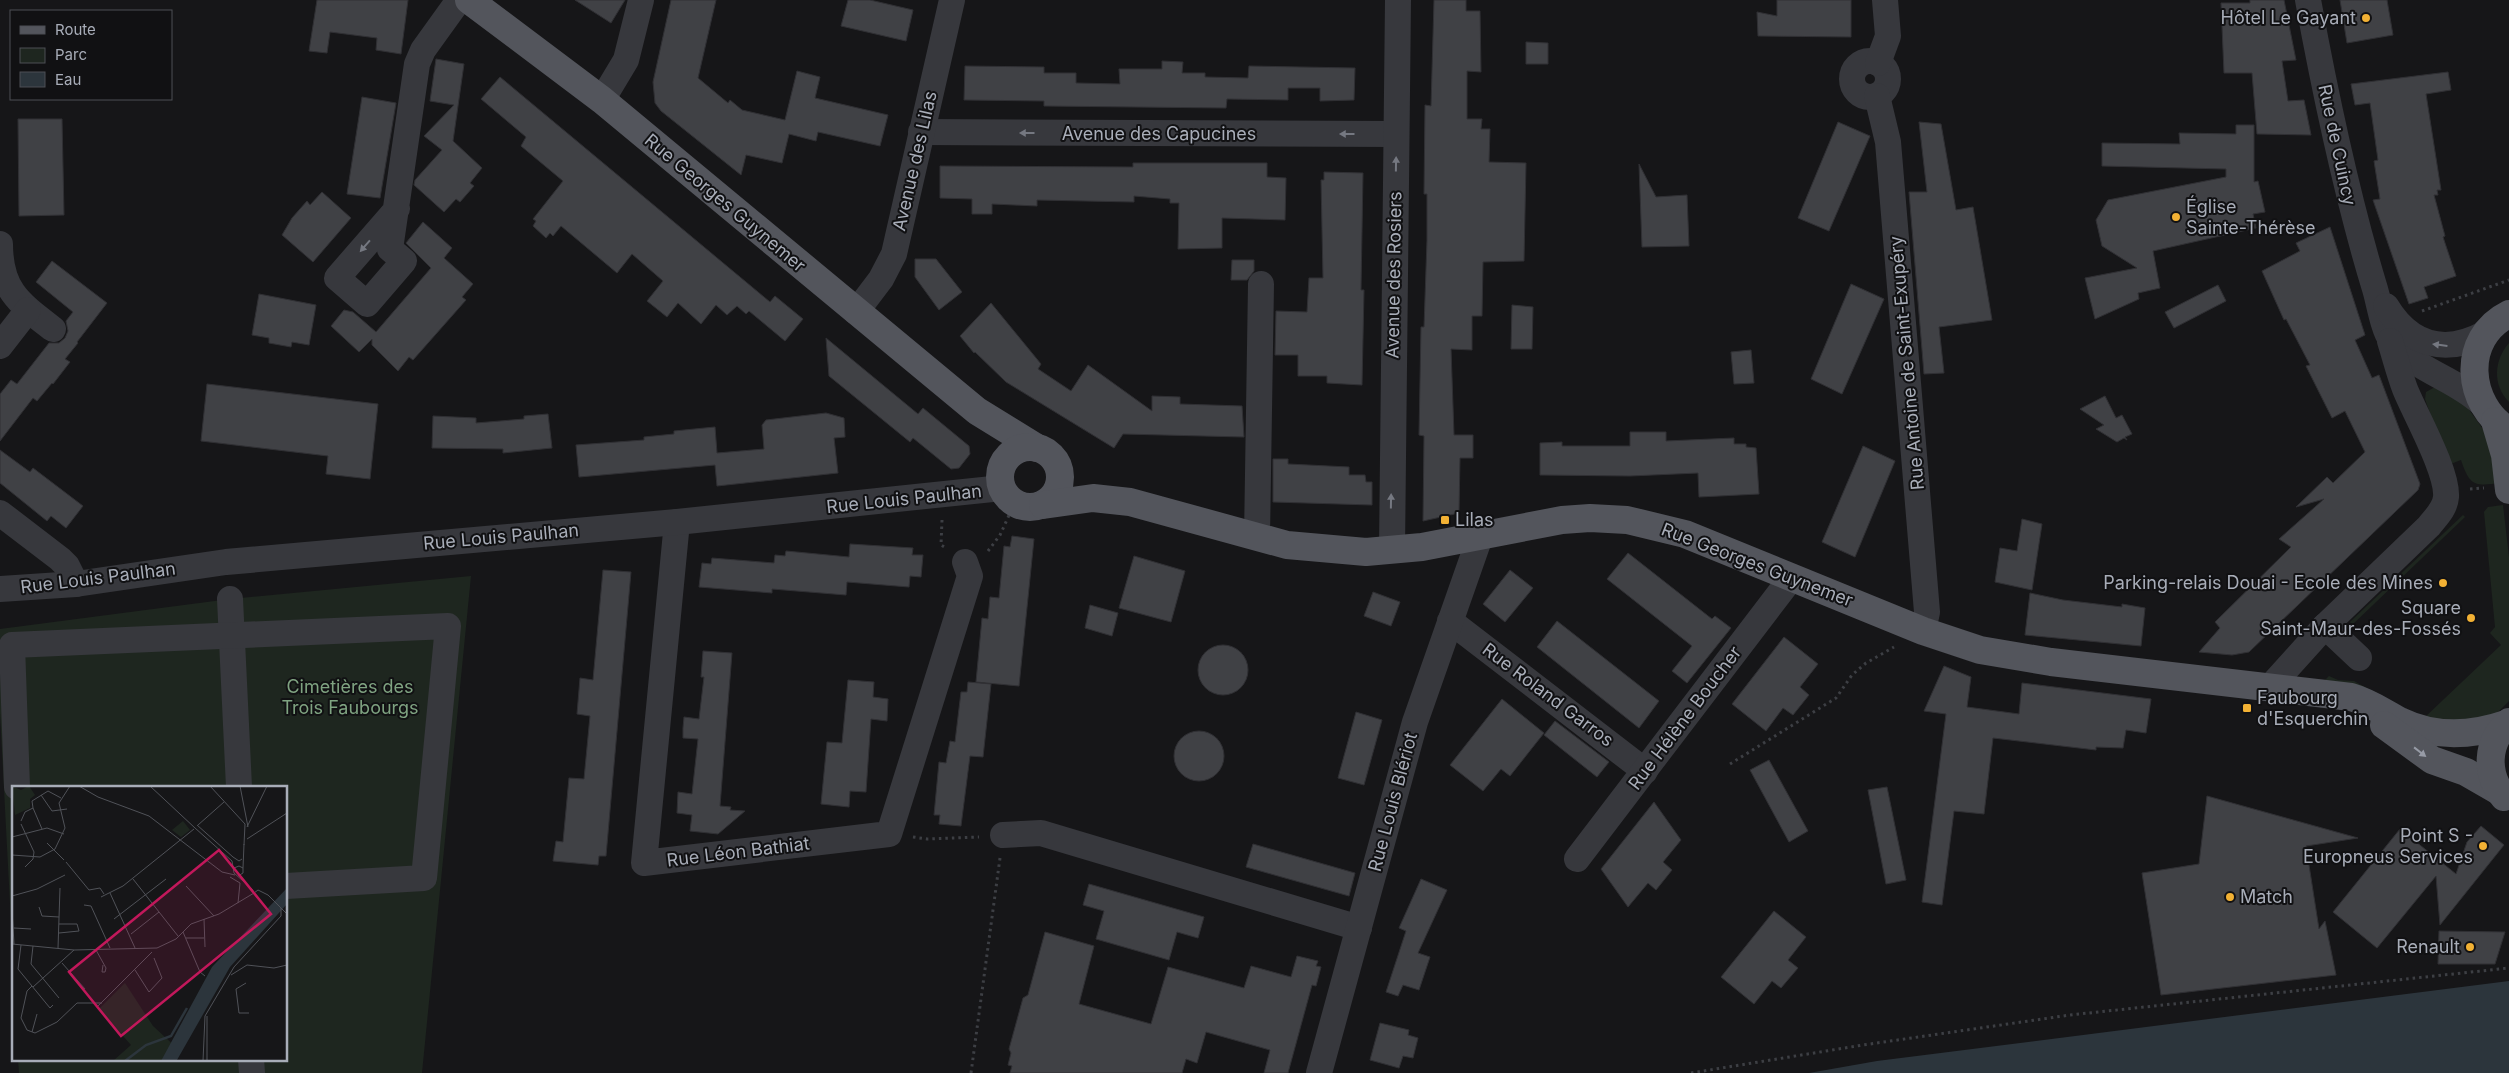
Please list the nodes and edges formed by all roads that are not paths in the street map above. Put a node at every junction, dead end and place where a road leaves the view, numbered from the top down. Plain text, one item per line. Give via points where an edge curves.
1 (459, 0) edge
2 (469, 0) edge
3 (642, 0) edge
4 (952, 0) edge
5 (1398, 0) edge
6 (1885, 0) edge
7 (2308, 0) edge
8 (602, 100) junction
9 (921, 132) junction
10 (1396, 134) junction
11 (397, 209) dead end
12 (0, 244) edge
13 (1261, 284) dead end
14 (28, 310) junction
15 (856, 312) junction
16 (2509, 314) edge
17 (53, 329) dead end
18 (2393, 329) junction
19 (2486, 333) junction
20 (0, 346) edge
21 (2428, 370) junction
22 (977, 411) junction
23 (2495, 418) edge
24 (2422, 422) junction
25 (1046, 455) junction
26 (2508, 486) edge
27 (1006, 487) junction
28 (2509, 490) edge
29 (1043, 504) junction
30 (1153, 506) junction
31 (0, 513) edge
32 (677, 522) junction
33 (1481, 534) junction
34 (1257, 537) junction
35 (1392, 550) junction
36 (968, 569) road end
37 (1792, 577) junction
38 (76, 584) junction
39 (0, 589) edge
40 (230, 598) dead end
41 (1450, 621) junction
42 (2325, 626) junction
43 (1923, 631) junction
44 (232, 636) junction
45 (2359, 658) dead end
46 (2270, 686) junction
47 (2318, 692) junction
48 (2508, 723) edge
49 (1644, 771) junction
50 (17, 786) edge
51 (239, 786) edge
52 (2504, 796) edge
53 (1003, 835) road end
54 (1577, 860) dead end
55 (288, 886) edge
56 (1359, 928) junction
57 (251, 1060) edge
58 (252, 1073) edge
59 (1319, 1073) edge

1 - 11 street via 419,56
2 - 8 main road, Rue Georges Guynemer
3 - 8 street via 626,60
4 - 9 street, Avenue des Lilas
5 - 10 street, Avenue des Rosiers
6 - 43 street, Rue Antoine de Saint-Exupéry via 1888,36 1878,63 1888,80 1887,86 1877,96 1888,142 1927,612
7 - 18 street, Rue de Cuincy via 2352,213 2375,288
8 - 15 main road, Rue Georges Guynemer
10 -> 9 street, Avenue des Capucines
9 - 15 street, Avenue des Lilas via 894,254 878,284
35 -> 10 street, Avenue des Rosiers
12 - 14 street via 0,263 6,284
13 - 34 street
14 - 17 street
14 - 20 street
15 - 22 main road, Rue Georges Guynemer
16 - 19 main road
19 -> 18 street via 2460,345 2441,346 2408,331
18 - 21 street, Rue de Cuincy via 2401,350
18 - 24 street, Rue de Cuincy via 2405,389
19 - 23 main road via 2473,371 2475,388
21 - 23 street, Rue de Cuincy via 2461,387
21 - 24 street, Rue de Cuincy via 2418,392
22 - 25 main road, Rue Georges Guynemer
22 - 27 main road, Rue Georges Guynemer via 999,451
23 - 26 main road via 2502,441
24 - 42 street, Rue de Cuincy via 2446,499 2429,526
25 - 27 main road via 1017,450 1006,459
25 - 29 main road via 1061,476 1055,495
25 - 30 main road, Rue Georges Guynemer via 1080,481
26 - 28 main road
27 - 29 main road via 1029,508
27 - 32 street, Rue Louis Paulhan
29 - 30 main road, Rue Georges Guynemer via 1101,498
30 - 34 main road, Rue Georges Guynemer
31 - 38 street via 60,558
32 - 36 street, Rue Léon Bathiat via 644,863 889,834
32 - 38 street, Rue Louis Paulhan via 226,562
33 - 35 main road, Rue Georges Guynemer
33 - 37 main road, Rue Georges Guynemer via 1562,520 1627,520 1685,534
33 - 41 street, Rue Louis Blériot
34 - 35 main road, Rue Georges Guynemer via 1312,548 1366,552
37 - 43 main road, Rue Georges Guynemer
37 - 49 street, Rue Hélène Boucher
38 - 39 street, Rue Louis Paulhan
40 - 44 street
41 - 49 street, Rue Roland Garros
41 - 56 street, Rue Louis Blériot via 1415,722
42 - 45 street
42 - 46 street
43 - 46 main road, Rue Georges Guynemer via 1995,654
44 - 50 street via 12,645
44 - 51 street
44 - 55 street via 448,626 424,878
46 - 47 main road, Rue Georges Guynemer
47 - 48 main road via 2360,700 2432,732 2472,733
47 -> 52 main road via 2364,713 2432,760 2466,772
48 - 52 main road via 2491,752 2492,776
49 - 54 street, Rue Hélène Boucher
53 - 56 street via 1041,833
56 - 59 street, Rue Louis Blériot
57 - 58 street

